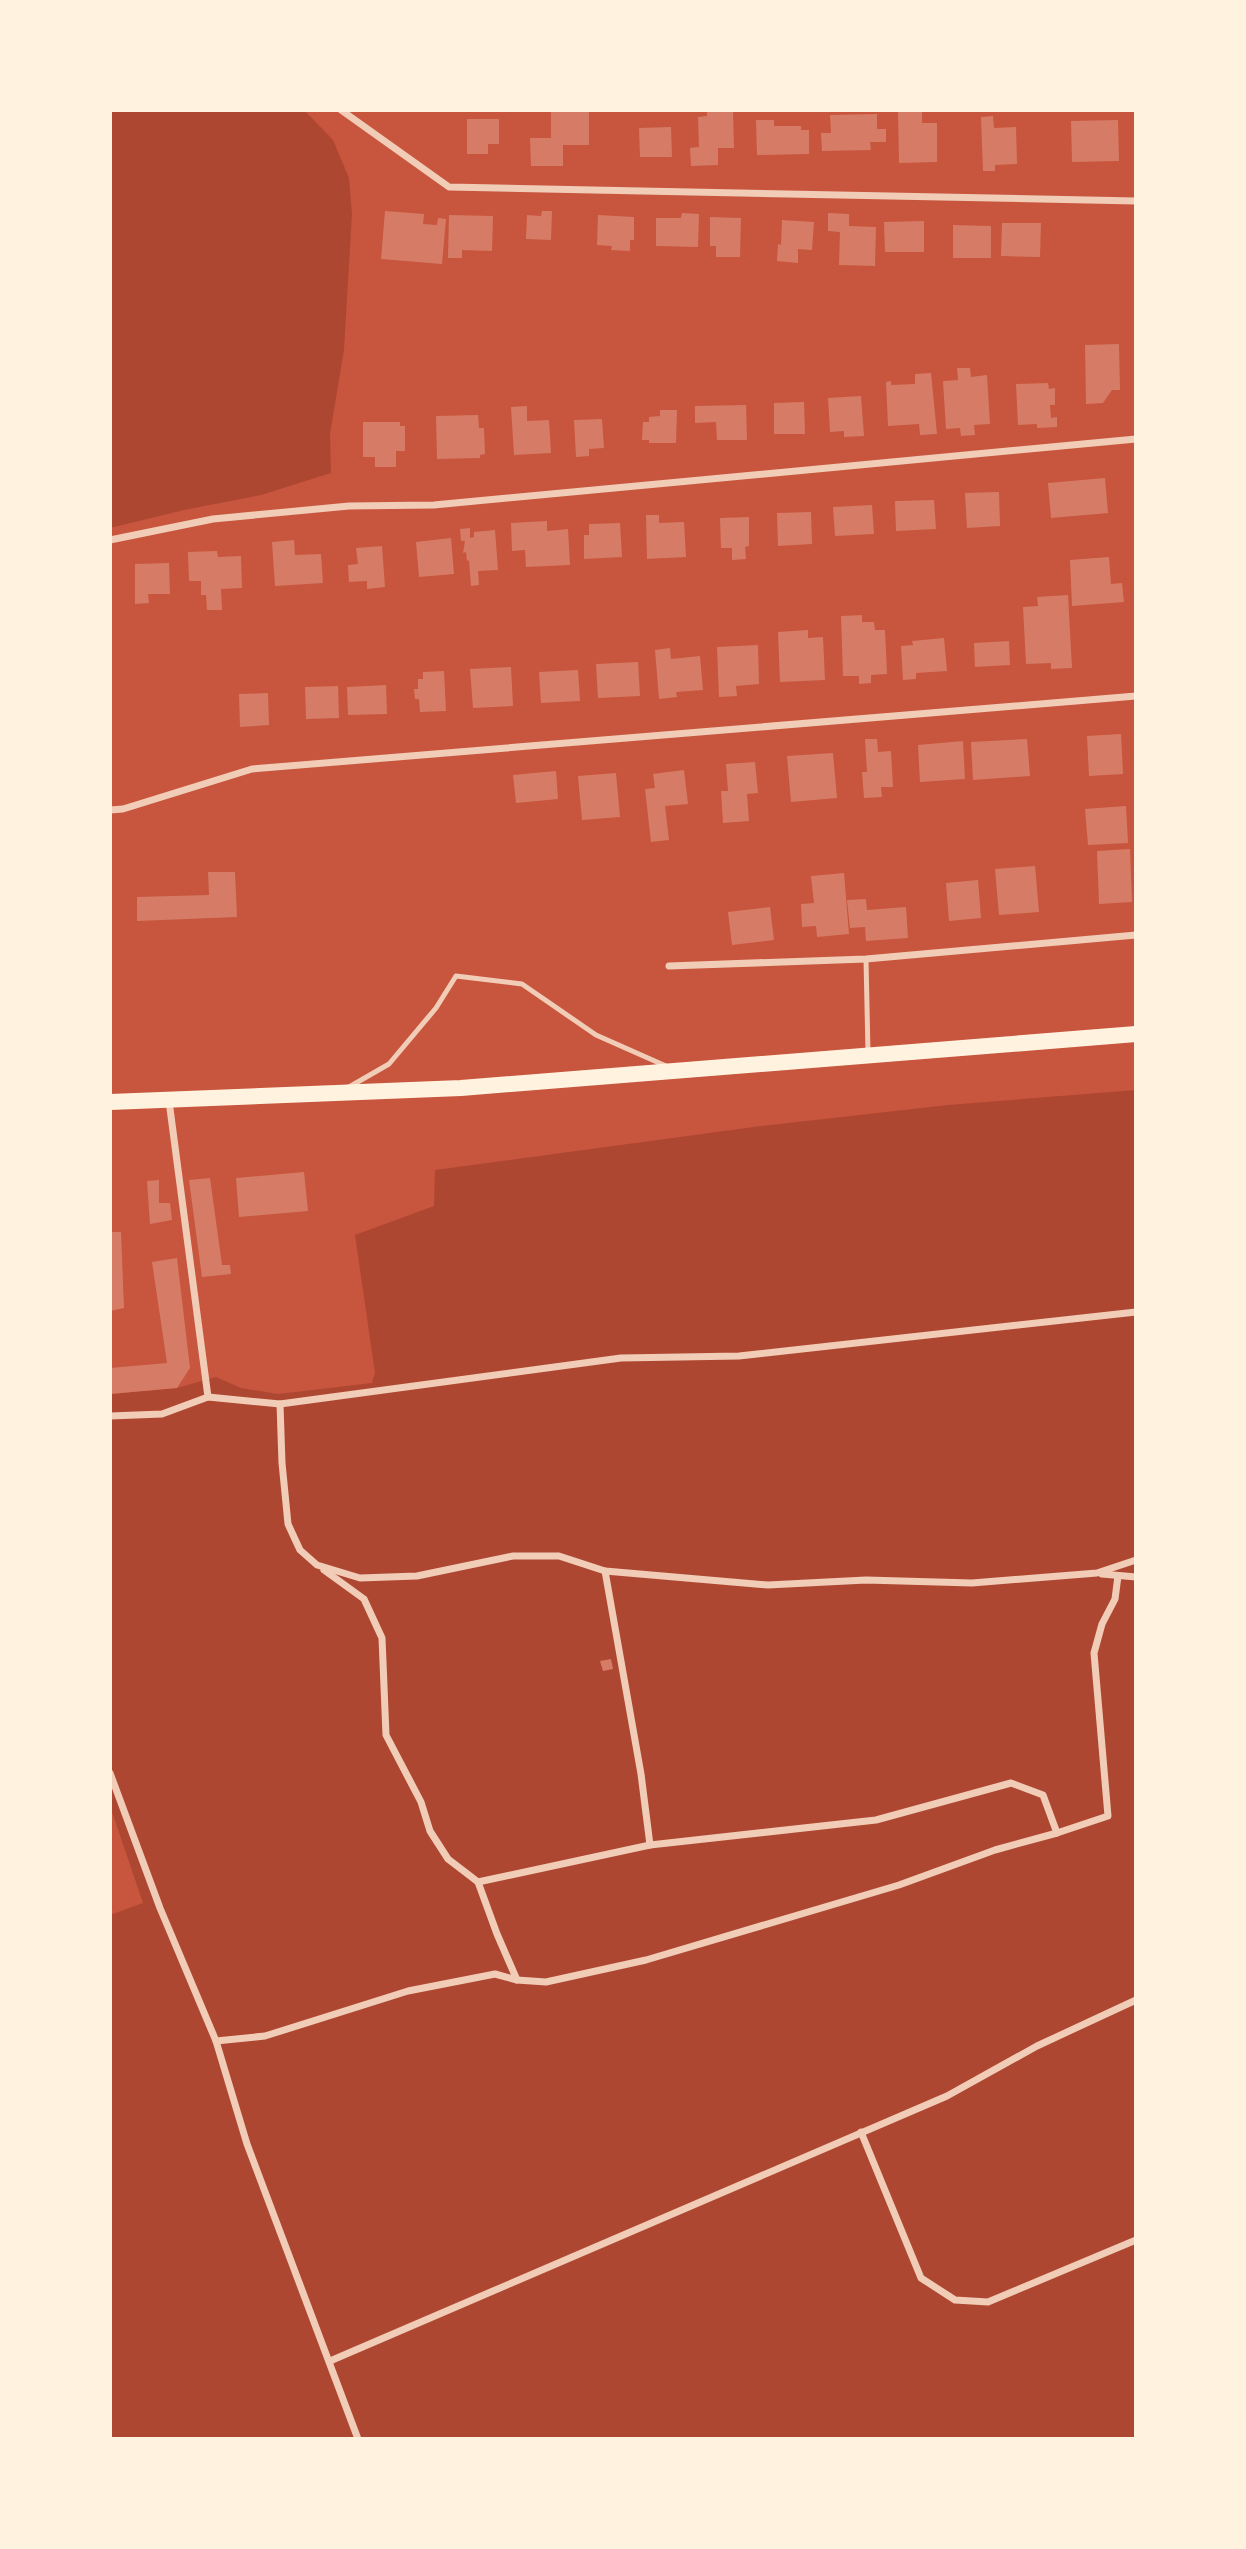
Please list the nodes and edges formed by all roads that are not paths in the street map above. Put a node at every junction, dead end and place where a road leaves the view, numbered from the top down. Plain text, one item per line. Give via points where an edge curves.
1 (341, 110) edge
2 (1136, 201) edge
3 (1136, 439) edge
4 (110, 540) edge
5 (1136, 696) edge
6 (110, 810) edge
7 (1136, 935) edge
8 (866, 958) junction
9 (669, 966) dead end
10 (1136, 1034) edge
11 (868, 1057) junction
12 (679, 1071) junction
13 (338, 1093) junction
14 (169, 1101) junction
15 (110, 1102) edge
16 (1136, 1312) edge
17 (208, 1397) junction
18 (280, 1404) junction
19 (110, 1416) edge
20 (1136, 1560) edge
21 (317, 1565) junction
22 (605, 1571) junction
23 (1097, 1573) junction
24 (1118, 1576) junction
25 (1136, 1577) edge
26 (110, 1773) edge
27 (1057, 1833) junction
28 (650, 1845) junction
29 (478, 1882) junction
30 (517, 1980) junction
31 (1136, 2000) edge
32 (216, 2040) junction
33 (861, 2132) junction
34 (1136, 2240) edge
35 (330, 2361) junction
36 (358, 2439) edge

1 - 2 street via 449,187
3 - 4 street via 434,505 349,506 214,519
5 - 6 street via 252,769
7 - 8 street
8 - 9 street
8 - 11 lane
10 - 11 highway
11 - 12 highway
12 - 13 highway
12 - 13 lane via 596,1034 522,984 456,976 436,1008 389,1063
13 - 14 highway
14 - 15 highway
14 - 17 street
16 - 18 street via 739,1356 621,1358
17 - 18 street
17 - 19 street via 162,1414
18 - 21 street via 288,1524 300,1550
20 - 23 street
21 - 22 street via 360,1578 394,1577 513,1556 559,1556
21 - 29 street via 364,1599 382,1638 386,1735 421,1801 430,1831 448,1859
22 - 23 street via 768,1585 866,1580 972,1583
22 - 28 street
23 - 24 street
24 - 25 street
24 - 27 street via 1115,1599 1094,1653 1108,1816
26 - 32 street
27 - 28 street via 1043,1795 1011,1783 876,1820
27 - 30 street via 646,1960 546,1982
28 - 29 street
29 - 30 street
30 - 32 street via 495,1974 408,1991 265,2036
31 - 33 street via 947,2095
32 - 35 street via 247,2144
33 - 34 street via 921,2278 955,2301 988,2302
33 - 35 street
35 - 36 street

